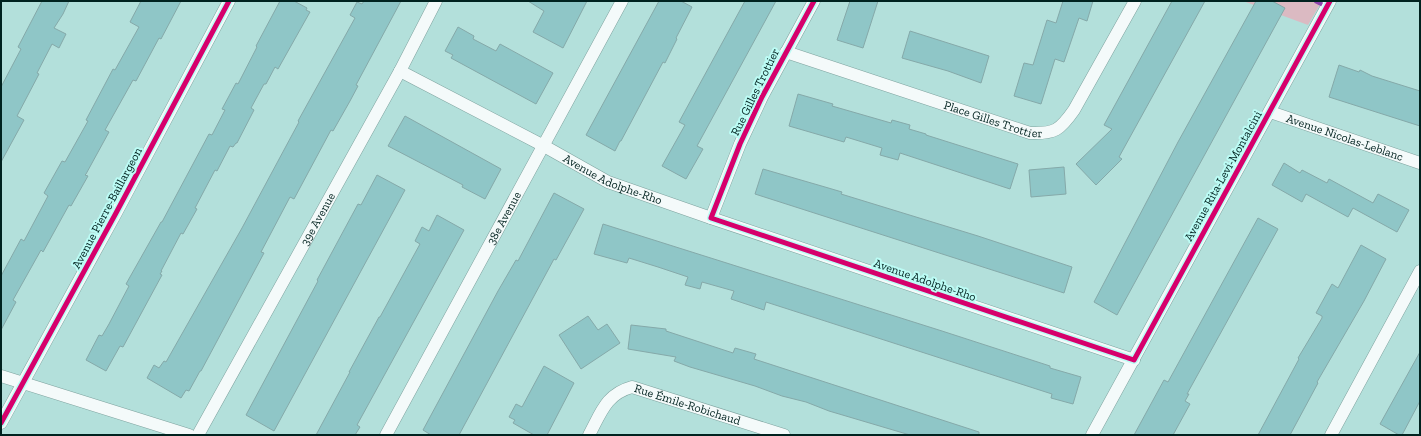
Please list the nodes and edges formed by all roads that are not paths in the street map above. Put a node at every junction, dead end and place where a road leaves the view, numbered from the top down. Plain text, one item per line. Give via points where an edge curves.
1 (229, 1) edge
2 (436, 1) edge
3 (622, 1) edge
4 (814, 1) edge
5 (1135, 1) edge
6 (1330, 1) edge
7 (786, 52) junction
8 (400, 72) junction
9 (1270, 112) junction
10 (544, 146) junction
11 (1420, 163) edge
12 (711, 218) junction
13 (1420, 271) edge
14 (1134, 360) junction
15 (1, 376) edge
16 (23, 383) junction
17 (1, 423) edge
18 (189, 435) edge
19 (198, 435) edge
20 (386, 435) edge
21 (589, 435) edge
22 (784, 435) edge
23 (1092, 435) edge
24 (1331, 435) edge

1 - 16 street, Avenue Pierre-Baillargeon
2 - 8 street, 39e Avenue
3 - 10 street, 38e Avenue
4 - 7 street, Rue Gilles Trottier
5 - 7 street, Place Gilles Trottier via 1070,116 1057,130 1044,134 1030,133
6 - 9 street, Avenue Rita-Levi-Montalcini
7 - 12 street, Rue Gilles Trottier via 743,137
8 - 10 street, Avenue Adolphe-Rho
8 - 19 street, 39e Avenue
9 - 11 street, Avenue Nicolas-Leblanc
9 - 14 street, Avenue Rita-Levi-Montalcini
10 - 12 street, Avenue Adolphe-Rho via 608,182
10 - 20 street, 38e Avenue
12 - 14 street, Avenue Adolphe-Rho
13 - 24 street
14 - 23 street, Avenue Rita-Levi-Montalcini
15 - 16 street
16 - 17 street, Avenue Pierre-Baillargeon
16 - 18 street
21 - 22 street, Rue Émile-Robichaud via 610,397 632,387

